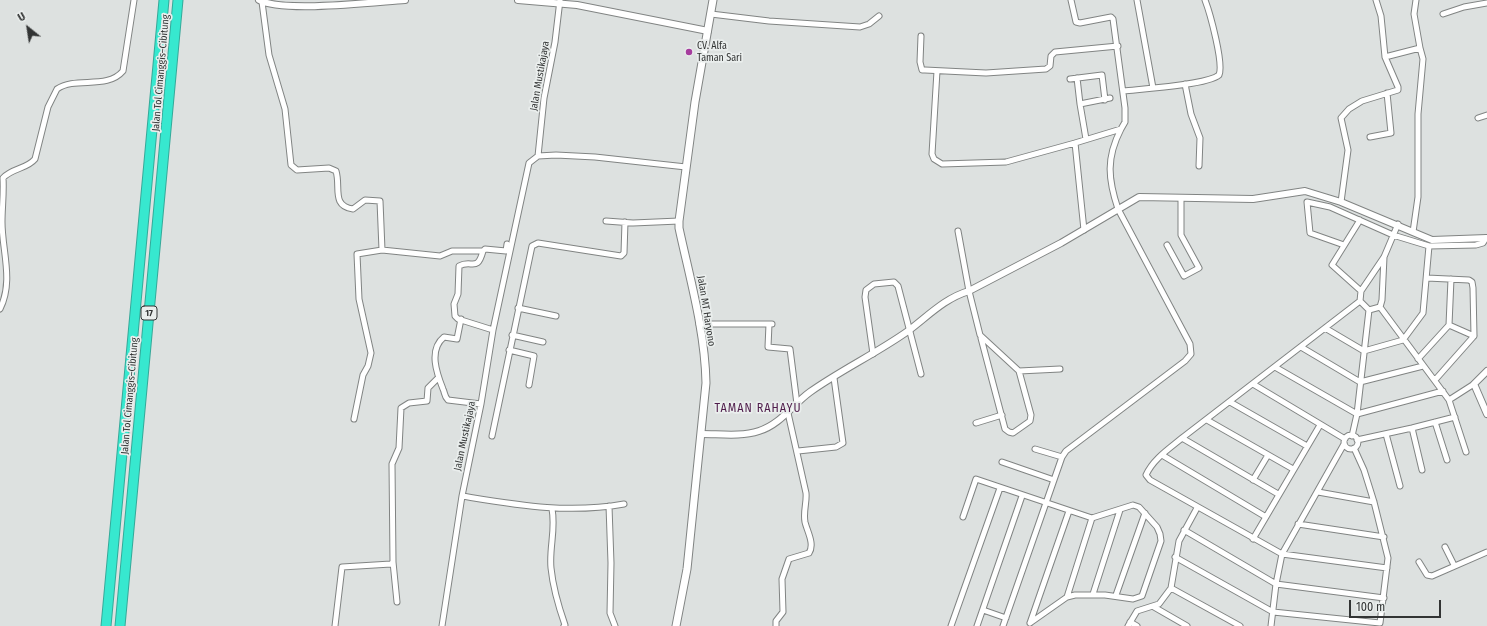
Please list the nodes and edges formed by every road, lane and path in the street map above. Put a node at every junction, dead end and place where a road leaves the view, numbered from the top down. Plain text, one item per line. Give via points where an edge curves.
1 (134, 0) edge
2 (164, 0) edge
3 (178, 0) edge
4 (405, 0) edge
5 (518, 0) edge
6 (713, 0) edge
7 (1071, 0) edge
8 (1137, 0) edge
9 (1205, 0) edge
10 (1376, 0) edge
11 (1416, 0) edge
12 (261, 1) edge
13 (541, 1) edge
14 (560, 1) edge
15 (1487, 3) edge
16 (711, 14) junction
17 (1443, 14) dead end
18 (879, 16) dead end
19 (708, 31) junction
20 (921, 36) dead end
21 (1118, 46) junction
22 (1420, 48) junction
23 (1385, 57) junction
24 (937, 71) junction
25 (1077, 78) junction
26 (1070, 79) dead end
27 (1185, 84) junction
28 (1153, 88) junction
29 (1124, 90) junction
30 (1387, 92) junction
31 (1080, 104) junction
32 (1487, 115) edge
33 (1478, 118) dead end
34 (1120, 130) junction
35 (1370, 137) dead end
36 (1086, 139) junction
37 (1075, 143) junction
38 (538, 156) junction
39 (532, 160) junction
40 (1199, 166) dead end
41 (686, 167) junction
42 (1182, 198) junction
43 (1341, 202) junction
44 (1118, 209) junction
45 (1360, 220) junction
46 (606, 221) dead end
47 (679, 221) junction
48 (625, 222) junction
49 (1398, 224) junction
50 (1084, 230) junction
51 (958, 231) dead end
52 (1413, 232) junction
53 (1393, 235) junction
54 (1487, 238) edge
55 (1167, 245) dead end
56 (1344, 245) junction
57 (1429, 246) junction
58 (382, 250) junction
59 (483, 251) junction
60 (1384, 257) junction
61 (1427, 278) junction
62 (1451, 279) junction
63 (969, 291) junction
64 (1361, 291) junction
65 (1360, 301) junction
66 (1380, 307) junction
67 (518, 308) junction
68 (0, 309) edge
69 (1369, 310) junction
70 (556, 316) dead end
71 (461, 319) junction
72 (699, 324) junction
73 (1449, 325) junction
74 (1325, 328) junction
75 (493, 330) junction
76 (909, 330) junction
77 (512, 335) junction
78 (980, 336) junction
79 (1474, 336) junction
80 (1403, 340) junction
81 (543, 342) dead end
82 (1301, 347) junction
83 (509, 350) junction
84 (1364, 350) junction
85 (873, 354) junction
86 (1418, 359) junction
87 (1423, 366) junction
88 (1275, 367) junction
89 (1060, 369) dead end
90 (1019, 371) junction
91 (1487, 371) edge
92 (921, 374) dead end
93 (438, 378) junction
94 (834, 378) junction
95 (1435, 380) junction
96 (1360, 382) junction
97 (1253, 384) junction
98 (1474, 384) junction
99 (529, 385) dead end
100 (1443, 390) junction
101 (1449, 400) junction
102 (1230, 402) junction
103 (481, 404) junction
104 (797, 404) junction
105 (788, 413) junction
106 (1356, 414) junction
107 (1487, 414) edge
108 (1002, 415) junction
109 (1455, 417) junction
110 (354, 419) dead end
111 (1207, 420) junction
112 (1434, 422) junction
113 (976, 423) dead end
114 (1320, 425) junction
115 (1412, 428) junction
116 (702, 434) junction
117 (1386, 434) junction
118 (492, 436) dead end
119 (1352, 436) junction
120 (1182, 438) junction
121 (1357, 440) junction
122 (1345, 442) junction
123 (1307, 446) junction
124 (1354, 448) junction
125 (1035, 449) dead end
126 (798, 451) junction
127 (1466, 452) dead end
128 (1162, 455) junction
129 (1268, 455) junction
130 (1062, 457) junction
131 (1447, 460) dead end
132 (1002, 462) dead end
133 (1293, 469) junction
134 (1422, 470) dead end
135 (1054, 480) junction
136 (1253, 480) junction
137 (1400, 486) dead end
138 (1000, 488) junction
139 (1318, 492) junction
140 (1278, 494) junction
141 (462, 496) junction
142 (1022, 496) junction
143 (1374, 502) junction
144 (1045, 503) junction
145 (624, 504) dead end
146 (609, 506) junction
147 (1196, 508) junction
148 (552, 509) junction
149 (1120, 510) junction
150 (1069, 511) junction
151 (1145, 513) junction
152 (963, 517) dead end
153 (1266, 517) junction
154 (1092, 518) junction
155 (1298, 524) junction
156 (1184, 530) junction
157 (1384, 537) junction
158 (1253, 539) junction
159 (1445, 547) dead end
160 (1487, 552) edge
161 (1282, 554) junction
162 (1175, 557) junction
163 (393, 562) junction
164 (1419, 562) dead end
165 (1454, 565) junction
166 (1387, 568) junction
167 (1276, 584) junction
168 (1171, 588) junction
169 (1093, 594) junction
170 (1116, 596) junction
171 (1068, 597) junction
172 (1384, 598) junction
173 (397, 602) dead end
174 (1154, 607) junction
175 (983, 610) junction
176 (1272, 612) junction
177 (1006, 618) junction
178 (1030, 624) edge
179 (1129, 624) edge
180 (106, 626) edge
181 (120, 626) edge
182 (335, 626) edge
183 (442, 626) edge
184 (564, 626) edge
185 (615, 626) edge
186 (676, 626) edge
187 (776, 626) edge
188 (951, 626) edge
189 (977, 626) edge
190 (1003, 626) edge
191 (1137, 626) edge
192 (1187, 626) edge
193 (1240, 626) edge
194 (1271, 626) edge

1 - 68 street via 123,72 118,77 105,81 76,84 57,90 48,108 32,163 10,172 3,178 2,223 7,276
2 - 180 highway, Jalan Tol Cimanggis–Cibitung / 17
3 - 181 highway, Jalan Tol Cimanggis–Cibitung / 17
4 - 12 street via 300,6
5 - 13 street
6 - 16 main road, Jalan MT Haryono
7 - 21 street via 1076,22 1112,18
8 - 28 street
9 - 27 street via 1216,38 1220,73 1216,78
10 - 23 street via 1381,16
11 - 22 street via 1414,14
12 - 58 street via 269,54 285,109 291,165 297,170 329,168 336,171 339,201 344,207 353,209 365,200 380,201
13 - 14 street
14 - 19 street
14 - 38 street, Jalan Mustikajaya via 544,98
15 - 17 street
16 - 18 street via 860,28
16 - 19 main road, Jalan MT Haryono
19 - 41 main road, Jalan MT Haryono
20 - 24 street via 921,67 924,70
21 - 24 street via 1055,52 1051,56 1050,66 1046,69 986,73
21 - 29 street
22 - 23 street
22 - 52 street via 1423,60 1418,114 1418,197
23 - 30 street via 1398,87 1396,91
24 - 37 street via 932,154 937,162 1006,162
25 - 26 street
25 - 31 street
25 - 31 street via 1102,75 1108,99
27 - 28 street
27 - 40 street via 1191,114 1200,138
28 - 29 street
29 - 34 street via 1126,120
30 - 35 street via 1391,132
30 - 43 street via 1362,101 1343,113 1341,118 1348,150
31 - 36 street
32 - 33 street
34 - 36 street
34 - 44 street via 1111,151 1110,169
36 - 37 street
37 - 50 street
38 - 39 street
38 - 41 street via 582,156
39 - 59 street via 527,162 525,168 506,250
39 - 75 street, Jalan Mustikajaya via 527,170
41 - 47 main road, Jalan MT Haryono
42 - 43 street via 1253,199 1305,191
42 - 44 street via 1140,197
42 - 55 street via 1181,235 1199,268 1184,276
43 - 49 street
44 - 50 street
44 - 130 street via 1190,344 1191,354 1185,362 1066,451
45 - 53 street
45 - 56 street
45 - 56 street via 1330,207 1307,202 1310,233
46 - 48 street
47 - 48 street
47 - 72 main road, Jalan MT Haryono
48 - 67 street via 624,253 621,256 533,244
49 - 52 street
49 - 53 street
50 - 63 street
51 - 63 street
52 - 54 street via 1424,238 1438,240
53 - 57 street
53 - 60 street
54 - 57 street via 1483,243 1476,245
56 - 64 street via 1332,265
57 - 61 street
58 - 59 street via 440,256 452,251
58 - 110 street via 360,253 357,256 360,306 371,353 363,375
59 - 71 street via 476,265 459,266 454,310 456,318
60 - 64 street
60 - 66 street via 1384,289
61 - 62 street
61 - 80 street via 1423,313
62 - 73 street
62 - 79 street via 1472,282
63 - 76 street via 946,301
63 - 78 street
64 - 65 street
65 - 69 street
65 - 74 street
66 - 69 street
66 - 80 street
67 - 70 street
67 - 77 street
69 - 84 street
71 - 75 street
71 - 93 street via 457,339 444,337 440,341 435,362
72 - 104 street via 771,324 768,346 790,349
72 - 116 main road, Jalan MT Haryono via 706,375
73 - 79 street
73 - 86 street
74 - 82 street
74 - 84 street
75 - 103 street, Jalan Mustikajaya
76 - 85 street
76 - 85 street via 896,284 891,281 870,286 865,297
76 - 92 street
77 - 81 street
77 - 83 street
78 - 90 street
78 - 108 street
79 - 95 street
80 - 84 street
80 - 86 street
82 - 88 street
82 - 96 street
83 - 99 street via 534,356
83 - 118 street
84 - 96 street
85 - 94 street
86 - 87 street
87 - 95 street
87 - 96 street
88 - 97 street
88 - 106 street
89 - 90 street
90 - 108 street via 1031,415 1030,421 1013,433 1006,429
91 - 98 street
93 - 103 street via 448,400
93 - 163 street via 428,388 427,402 408,403 401,408 399,448 392,464
94 - 104 street via 809,393
94 - 126 street via 843,443 836,447
95 - 100 street
96 - 106 street
97 - 102 street
97 - 114 street
98 - 101 street
98 - 107 street
100 - 101 street
100 - 106 street
101 - 109 street
102 - 111 street
102 - 123 street
103 - 141 street, Jalan Mustikajaya
104 - 105 street
105 - 116 street via 768,427 751,433
105 - 126 street
106 - 119 street
108 - 113 street
109 - 112 street
109 - 127 street
111 - 120 street
111 - 129 street
112 - 115 street
112 - 131 street
114 - 122 street
114 - 123 street
115 - 117 street
115 - 134 street
116 - 186 main road, Jalan MT Haryono via 687,569
117 - 121 street
117 - 137 street
119 - 121 street
119 - 122 street
120 - 128 street
120 - 136 street
121 - 124 street
122 - 124 street via 1347,448
122 - 139 street
123 - 133 street
124 - 143 street
125 - 130 street
126 - 187 street via 807,503 803,513 811,547 809,553 789,559 782,579 783,612
128 - 147 street via 1149,469 1147,477
128 - 153 street
129 - 133 street
129 - 136 street
130 - 135 street
132 - 135 street
133 - 140 street
135 - 144 street
136 - 140 street
138 - 142 street
138 - 152 street via 976,479
138 - 188 street
139 - 143 street
139 - 155 street
140 - 153 street
141 - 148 street
141 - 183 street, Jalan Mustikajaya
142 - 144 street
142 - 175 street
143 - 157 street
144 - 150 street
144 - 177 street
145 - 146 street
146 - 148 street
146 - 185 street via 610,614
147 - 156 street
147 - 158 street
148 - 184 street via 552,581
149 - 151 street via 1133,506 1140,507
149 - 154 street
149 - 169 street
150 - 154 street
150 - 178 street
151 - 170 street
151 - 170 street via 1157,527 1161,541 1144,592 1138,598
153 - 158 street
154 - 171 street
155 - 157 street
155 - 161 street
156 - 162 street
156 - 167 street
157 - 166 street
158 - 161 street
159 - 165 street
160 - 165 street
161 - 166 street
161 - 167 street
162 - 168 street
162 - 176 street
163 - 173 street
163 - 182 street via 342,567
164 - 165 street via 1430,576
166 - 172 street
167 - 172 street
167 - 176 street
168 - 174 street via 1164,599
168 - 193 street
169 - 170 street
169 - 171 street
171 - 178 street
172 - 176 street via 1382,622 1379,624
174 - 179 street via 1137,611
174 - 192 street
175 - 177 street
175 - 189 street
176 - 194 street
177 - 190 street
179 - 191 street

